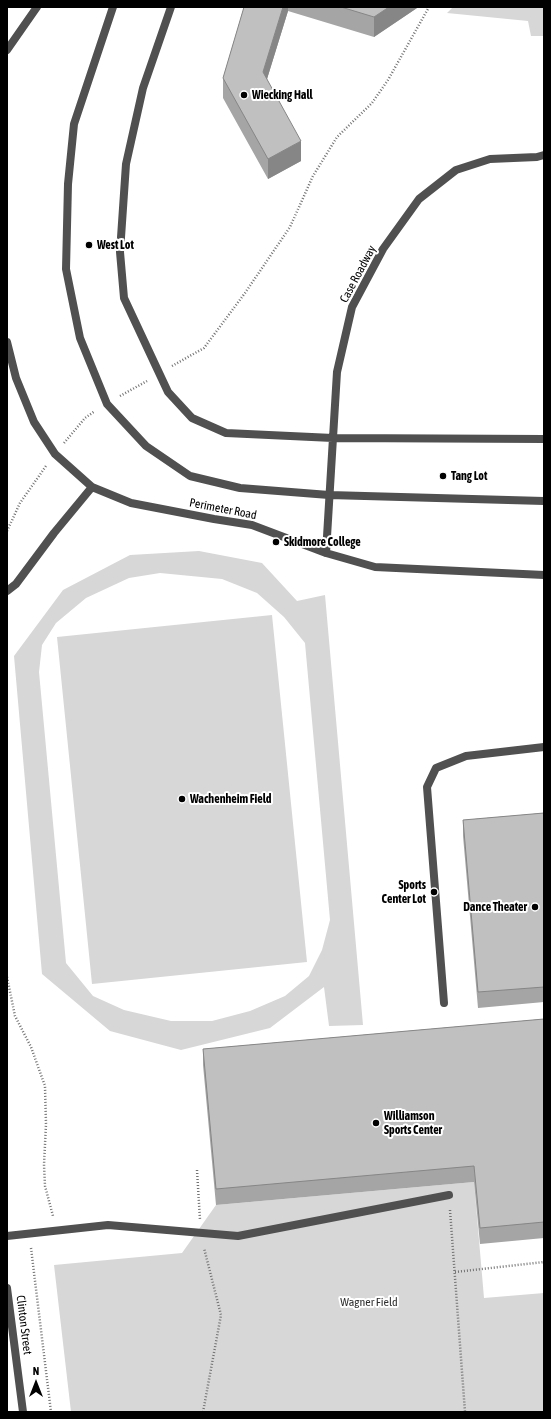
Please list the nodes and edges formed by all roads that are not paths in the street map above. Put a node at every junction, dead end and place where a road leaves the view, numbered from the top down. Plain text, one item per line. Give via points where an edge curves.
1 (37, 7) edge
2 (113, 7) edge
3 (171, 7) edge
4 (7, 50) edge
5 (544, 156) edge
6 (7, 342) edge
7 (333, 438) junction
8 (544, 439) edge
9 (92, 487) junction
10 (329, 495) junction
11 (544, 501) edge
12 (326, 553) junction
13 (544, 575) edge
14 (7, 591) edge
15 (544, 747) edge
16 (444, 1003) dead end
17 (449, 1195) road end
18 (7, 1236) edge
19 (7, 1288) edge
20 (23, 1412) edge

1 - 4 street
2 - 10 street via 74,124 68,184 66,269 80,338 107,404 146,446 190,476 240,488
3 - 7 street via 143,88 126,164 120,252 124,298 168,392 192,418 226,432
5 - 7 street, Case Roadway via 490,159 456,170 419,199 383,249 352,308 337,372
6 - 9 street, Perimeter Road via 16,378 34,422 55,454
7 - 8 street
7 - 10 street, Case Roadway
9 - 12 street, Perimeter Road via 131,503 252,525
9 - 14 street via 16,584
10 - 11 street
10 - 12 street, Case Roadway
12 - 13 street, Perimeter Road via 375,567
15 - 16 street via 466,756 436,768 427,787
17 - 18 street via 238,1236 108,1225
19 - 20 street, Clinton Street

